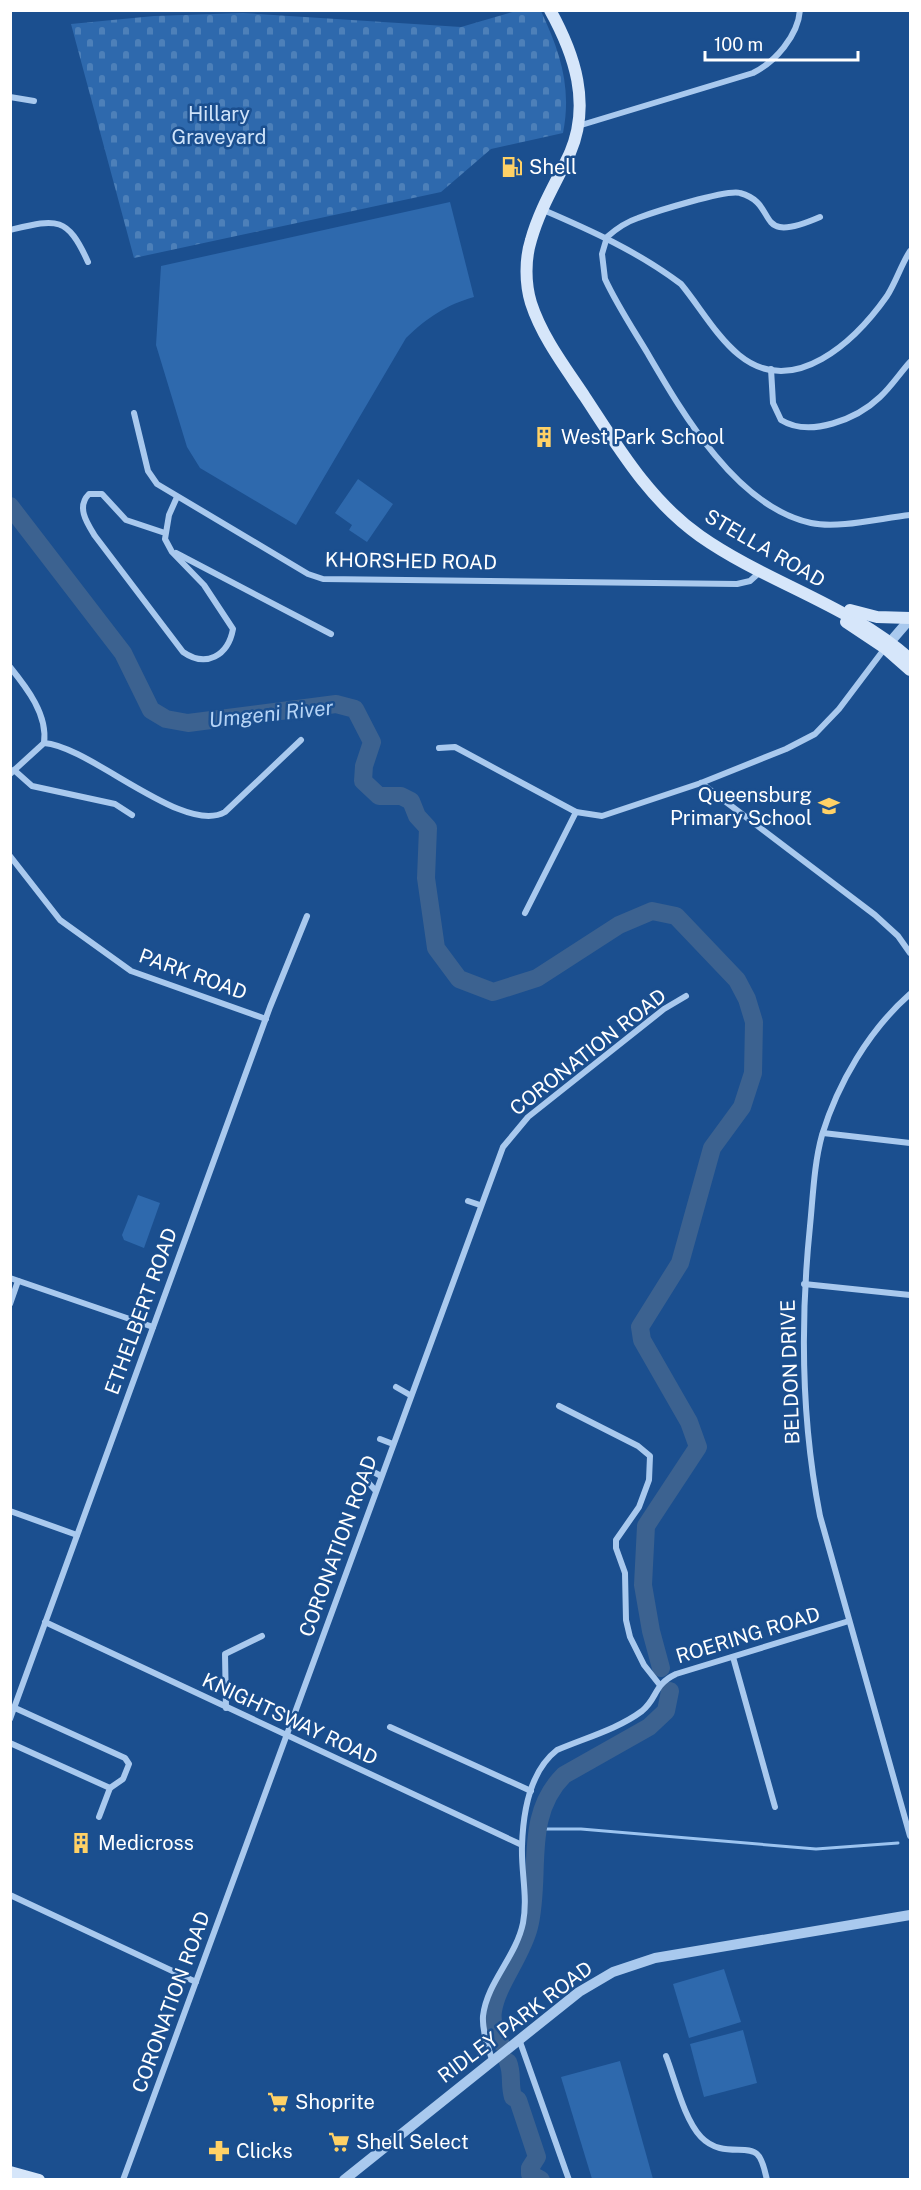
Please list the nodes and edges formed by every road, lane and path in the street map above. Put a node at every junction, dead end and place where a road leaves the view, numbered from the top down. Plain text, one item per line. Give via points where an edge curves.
1 (550, 10) edge
2 (800, 10) edge
3 (10, 97) edge
4 (34, 101) dead end
5 (578, 126) junction
6 (540, 209) junction
7 (820, 217) dead end
8 (10, 230) edge
9 (607, 237) junction
10 (910, 251) edge
11 (88, 262) dead end
12 (910, 362) edge
13 (771, 369) junction
14 (134, 413) dead end
15 (177, 497) junction
16 (910, 514) edge
17 (165, 533) junction
18 (172, 552) junction
19 (760, 572) junction
20 (835, 608) junction
21 (910, 619) edge
22 (331, 634) dead end
23 (887, 644) junction
24 (910, 659) edge
25 (10, 667) edge
26 (910, 670) edge
27 (301, 740) dead end
28 (44, 743) junction
29 (439, 748) dead end
30 (12, 772) edge
31 (701, 783) junction
32 (576, 812) junction
33 (132, 815) dead end
34 (10, 856) edge
35 (525, 913) dead end
36 (307, 916) dead end
37 (910, 953) edge
38 (910, 994) edge
39 (686, 996) dead end
40 (266, 1019) junction
41 (823, 1133) junction
42 (910, 1143) edge
43 (468, 1201) dead end
44 (480, 1205) junction
45 (10, 1278) edge
46 (18, 1281) junction
47 (804, 1284) junction
48 (910, 1295) edge
49 (10, 1304) edge
50 (153, 1327) junction
51 (396, 1387) dead end
52 (410, 1395) junction
53 (559, 1406) dead end
54 (380, 1439) dead end
55 (393, 1444) junction
56 (368, 1469) dead end
57 (381, 1476) junction
58 (365, 1479) dead end
59 (375, 1490) junction
60 (10, 1511) edge
61 (77, 1535) junction
62 (849, 1621) junction
63 (45, 1622) junction
64 (262, 1636) dead end
65 (733, 1657) junction
66 (659, 1684) junction
67 (15, 1708) junction
68 (226, 1708) junction
69 (10, 1719) edge
70 (390, 1727) dead end
71 (286, 1736) junction
72 (10, 1743) edge
73 (110, 1788) junction
74 (531, 1791) junction
75 (775, 1807) dead end
76 (99, 1817) dead end
77 (910, 1836) edge
78 (522, 1845) junction
79 (10, 1895) edge
80 (910, 1916) edge
81 (196, 1982) junction
82 (519, 2039) junction
83 (666, 2056) dead end
84 (492, 2060) junction
85 (10, 2172) edge
86 (39, 2180) edge
87 (123, 2180) edge
88 (344, 2180) edge
89 (569, 2180) edge
90 (767, 2180) edge

1 - 5 main road, STELLA ROAD via 568,47 579,87
2 - 5 street via 792,36 766,66 753,73
3 - 4 street
5 - 6 main road, STELLA ROAD via 569,155
6 - 9 street
6 - 19 main road, STELLA ROAD via 528,251 527,278 530,302 550,345 628,461 668,511 699,536
7 - 9 street via 794,228 778,227 753,200 731,192 637,218
8 - 11 street via 52,222 65,226 77,238
9 - 13 street via 681,284 740,356
9 - 16 street via 602,266 611,292 680,409 742,485 765,501 813,523
10 - 13 street via 887,296 839,350 795,369
12 - 13 street via 870,404 813,428 799,428 781,420 773,403
14 - 15 street, KHORSHED ROAD via 148,471 157,484
15 - 17 street
15 - 19 street, KHORSHED ROAD via 323,579 737,584 750,581
17 - 18 street
17 - 18 street via 126,520 102,494 90,494 84,501 82,508 95,536 183,652 199,661 207,660 227,646 233,629 204,585
18 - 22 street
19 - 20 main road, STELLA ROAD
20 - 21 main road
20 - 23 main road, STELLA ROAD
21 - 23 street
23 - 24 main road, STELLA ROAD
23 - 26 main road, STELLA ROAD
23 - 31 street via 839,709 815,734
25 - 28 street via 40,715 46,732
27 - 28 street via 225,812 214,817 170,805 82,756
28 - 30 street
29 - 32 street via 455,747
30 - 33 street via 32,786 116,804
31 - 32 street via 602,816
31 - 37 street via 881,920
32 - 35 street
34 - 40 street, PARK ROAD via 60,920 131,971
36 - 40 street, ETHELBERT ROAD
38 - 41 street, BELDON DRIVE via 858,1057
39 - 44 street, CORONATION ROAD via 664,1009 528,1117 503,1147
40 - 50 street, ETHELBERT ROAD
41 - 42 street
41 - 47 street, BELDON DRIVE via 817,1155
43 - 44 street
44 - 52 street, CORONATION ROAD
45 - 46 street
46 - 49 street
46 - 50 street
47 - 48 street
47 - 62 street, BELDON DRIVE via 802,1391 809,1464
50 - 61 street, ETHELBERT ROAD
51 - 52 street
52 - 55 street, CORONATION ROAD
53 - 66 street via 650,1456 646,1489 639,1507 616,1540 616,1548 626,1573 630,1637
54 - 55 street
55 - 57 street, CORONATION ROAD
56 - 57 street
57 - 59 street, CORONATION ROAD
58 - 59 street
59 - 71 street, CORONATION ROAD
60 - 61 street
61 - 63 street, ETHELBERT ROAD
62 - 65 street, ROERING ROAD
62 - 77 street, BELDON DRIVE
63 - 67 street, ETHELBERT ROAD
63 - 68 street, KNIGHTSWAY ROAD
64 - 68 street via 225,1654
65 - 66 street, ROERING ROAD via 676,1674
65 - 75 street
66 - 74 street via 646,1708 633,1718 556,1750 546,1758
67 - 69 street, ETHELBERT ROAD
67 - 73 street via 125,1758 129,1769
68 - 71 street, KNIGHTSWAY ROAD
70 - 74 street
71 - 78 street, KNIGHTSWAY ROAD
71 - 81 street, CORONATION ROAD
72 - 73 street
73 - 76 street
74 - 78 street
78 - 84 street via 522,1925 513,1951 487,1997 483,2016
79 - 81 street
80 - 82 street, RIDLEY PARK ROAD via 634,1964 579,1992
81 - 87 street, CORONATION ROAD
82 - 84 street, RIDLEY PARK ROAD
82 - 89 street
83 - 90 street via 692,2124 701,2137 720,2150 756,2153
84 - 88 street, RIDLEY PARK ROAD
85 - 86 main road

